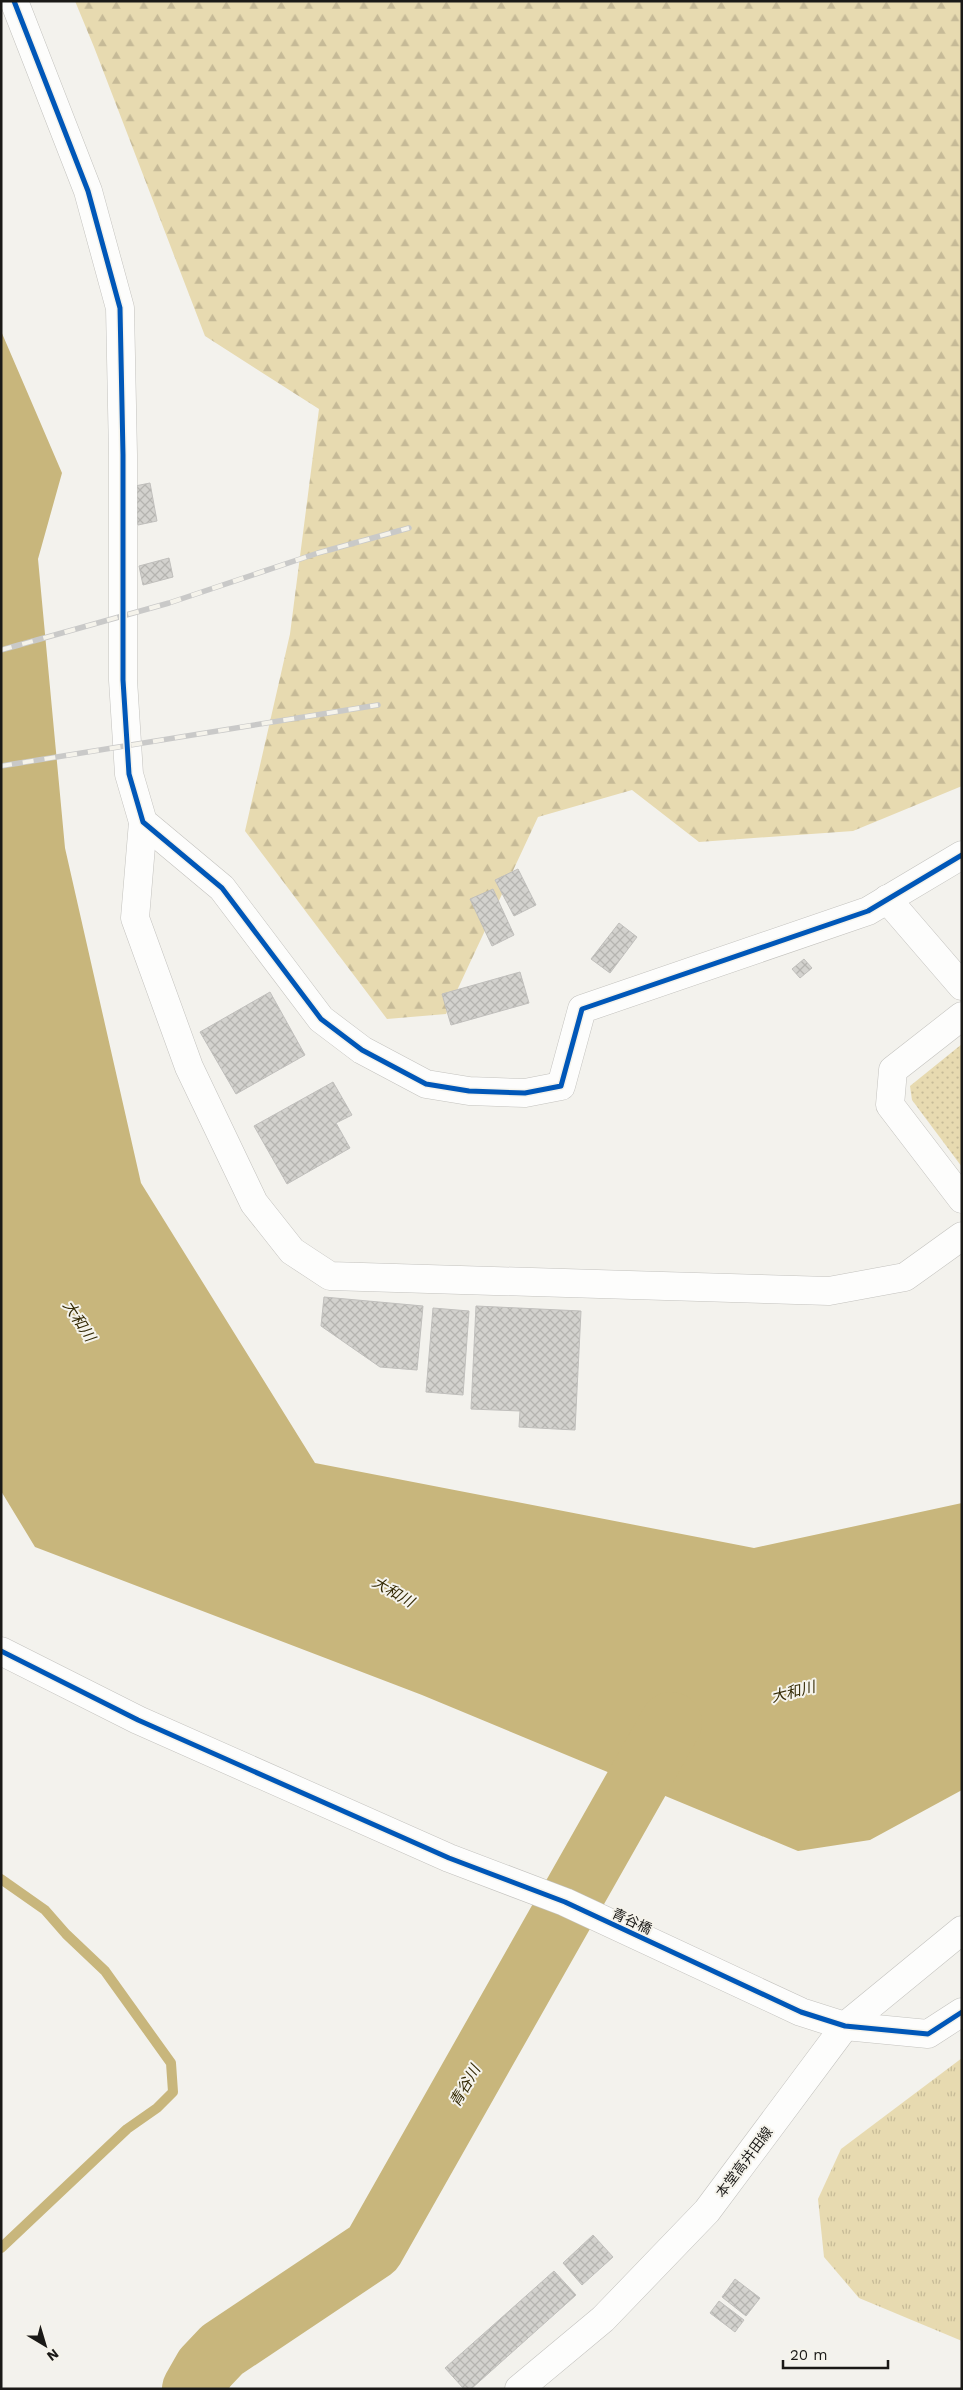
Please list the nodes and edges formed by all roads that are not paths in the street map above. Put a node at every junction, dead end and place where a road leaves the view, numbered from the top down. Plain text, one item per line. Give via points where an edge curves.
1 (14, 1) edge
2 (143, 822) junction
3 (962, 855) edge
4 (887, 899) junction
5 (962, 986) edge
6 (962, 1016) edge
7 (962, 1199) edge
8 (962, 1236) edge
9 (1, 1651) edge
10 (962, 1930) edge
11 (962, 2012) edge
12 (845, 2026) junction
13 (519, 2389) edge

1 - 2 street via 88,191 120,308 123,680 129,774
2 - 4 street via 222,888 321,1019 362,1050 426,1084 469,1091 525,1093 561,1086 582,1009 868,911
2 - 8 street via 135,918 189,1067 254,1203 292,1251 330,1276 829,1291 906,1276
3 - 4 street
4 - 5 street
6 - 7 street via 893,1070 890,1105
9 - 12 street, 青谷橋 via 138,1720 449,1858 565,1902 801,2012
10 - 12 street, 本堂高井田線
11 - 12 street, 青谷橋 via 928,2034
12 - 13 street, 本堂高井田線 via 707,2211 603,2318

